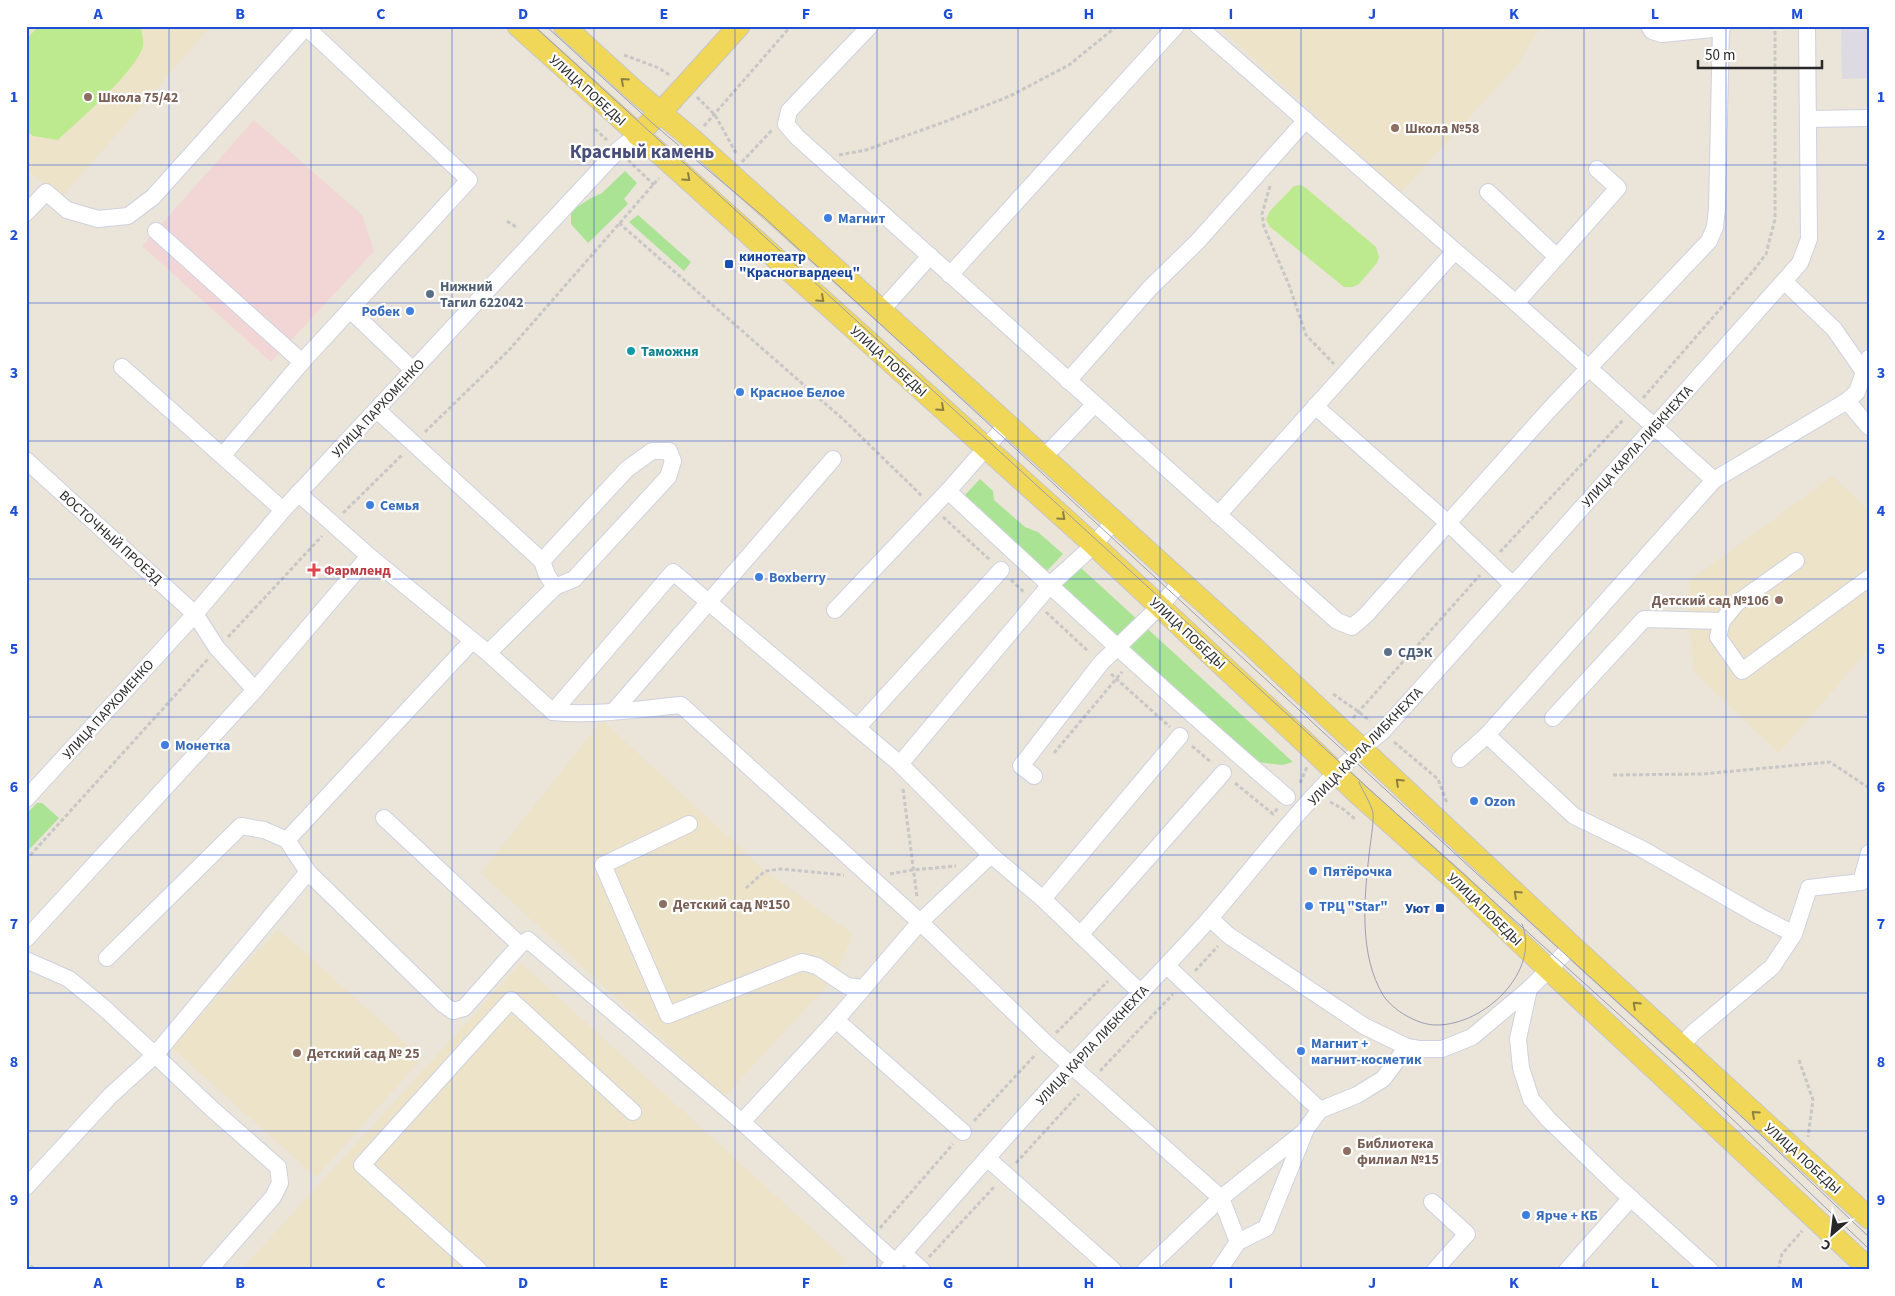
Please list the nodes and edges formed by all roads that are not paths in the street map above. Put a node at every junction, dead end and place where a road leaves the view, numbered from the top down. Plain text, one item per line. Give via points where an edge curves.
1 (518, 26) edge
2 (564, 26) edge
3 (739, 26) edge
4 (870, 26) edge
5 (1176, 26) edge
6 (1198, 26) edge
7 (1649, 26) edge
8 (1807, 26) edge
9 (1722, 27) edge
10 (661, 112) junction
11 (1869, 118) edge
12 (1808, 119) junction
13 (1306, 120) junction
14 (637, 135) junction
15 (1596, 169) dead end
16 (1488, 192) dead end
17 (26, 213) edge
18 (156, 231) dead end
19 (1455, 251) junction
20 (930, 256) junction
21 (1557, 257) junction
22 (950, 275) junction
23 (1785, 282) junction
24 (1516, 303) junction
25 (350, 310) junction
26 (880, 310) junction
27 (302, 362) junction
28 (1866, 365) edge
29 (122, 367) dead end
30 (1589, 369) junction
31 (413, 370) junction
32 (1068, 381) junction
33 (1857, 396) edge
34 (1094, 404) junction
35 (1315, 406) junction
36 (377, 410) junction
37 (1006, 425) junction
38 (1654, 426) junction
39 (1869, 427) edge
40 (985, 448) junction
41 (223, 455) junction
42 (833, 458) dead end
43 (1044, 458) junction
44 (26, 460) edge
45 (1714, 480) junction
46 (948, 491) junction
47 (298, 493) junction
48 (283, 510) junction
49 (1218, 515) junction
50 (1114, 521) junction
51 (1448, 523) junction
52 (1094, 545) junction
53 (369, 556) junction
54 (542, 561) junction
55 (1796, 561) dead end
56 (1001, 570) dead end
57 (1869, 578) edge
58 (1182, 582) junction
59 (1513, 585) junction
60 (1050, 586) junction
61 (555, 587) junction
62 (709, 602) junction
63 (1160, 606) junction
64 (836, 610) dead end
65 (195, 614) junction
66 (1722, 620) junction
67 (472, 641) junction
68 (1117, 648) junction
69 (488, 654) junction
70 (255, 690) junction
71 (614, 711) junction
72 (552, 712) junction
73 (1552, 718) dead end
74 (856, 728) junction
75 (1487, 735) junction
76 (1180, 736) dead end
77 (1361, 749) junction
78 (1460, 759) dead end
79 (900, 764) junction
80 (1223, 773) road end
81 (1336, 774) junction
82 (1034, 776) dead end
83 (1288, 797) road end
84 (26, 799) edge
85 (384, 818) dead end
86 (689, 824) dead end
87 (286, 840) junction
88 (1869, 853) edge
89 (991, 855) junction
90 (308, 872) junction
91 (1042, 899) junction
92 (1210, 918) junction
93 (920, 922) junction
94 (1794, 934) junction
95 (1080, 935) junction
96 (26, 939) edge
97 (520, 944) junction
98 (1572, 946) junction
99 (107, 958) dead end
100 (26, 960) edge
101 (1167, 966) junction
102 (1548, 969) junction
103 (862, 988) junction
104 (1529, 989) junction
105 (1141, 993) junction
106 (836, 1020) junction
107 (1681, 1046) junction
108 (1407, 1047) junction
109 (155, 1056) junction
110 (1071, 1064) junction
111 (1320, 1110) junction
112 (633, 1112) dead end
113 (742, 1122) junction
114 (1306, 1129) junction
115 (963, 1132) road end
116 (987, 1158) junction
117 (26, 1186) edge
118 (1222, 1198) junction
119 (1631, 1198) junction
120 (1432, 1202) dead end
121 (1869, 1218) edge
122 (1238, 1242) junction
123 (895, 1262) edge
124 (921, 1269) edge
125 (1869, 1269) edge
126 (209, 1270) edge
127 (479, 1270) edge
128 (1113, 1270) edge
129 (1145, 1270) edge
130 (1219, 1270) edge
131 (1435, 1270) edge
132 (1567, 1270) edge
133 (1710, 1270) edge

1 - 14 main road, УЛИЦА ПОБЕДЫ
10 -> 2 main road, УЛИЦА ПОБЕДЫ
3 - 10 main road, УЛИЦА ПАРХОМЕНКО
4 - 20 street via 789,111 786,124
5 - 22 street
6 - 13 street
7 - 9 street via 1652,31 1662,34
8 - 12 street, УЛИЦА КАРЛА ЛИБКНЕХТА
9 - 30 street via 1715,228 1708,241
10 - 14 main road, УЛИЦА ПАРХОМЕНКО
10 - 26 main road, УЛИЦА ПОБЕДЫ
11 - 12 street
12 - 23 street, УЛИЦА КАРЛА ЛИБКНЕХТА via 1809,239 1800,264
13 - 19 street
13 - 32 street
14 - 31 street, УЛИЦА ПАРХОМЕНКО via 618,150
14 -> 40 main road, УЛИЦА ПОБЕДЫ
15 - 21 street via 1618,188
16 - 21 street
17 - 25 street via 46,192 77,214 98,219 128,216 153,197 306,27 469,180
18 - 27 street
19 - 24 street
19 - 35 street
20 - 22 street
20 - 26 street
21 - 24 street
22 - 32 street
23 - 28 street
23 - 38 street, УЛИЦА КАРЛА ЛИБКНЕХТА
24 - 30 street
25 - 27 street
25 - 31 street
26 - 37 main road, УЛИЦА ПОБЕДЫ
27 - 41 street
28 - 33 street
29 - 41 street
30 - 38 street
30 - 51 street
31 - 36 street, УЛИЦА ПАРХОМЕНКО
32 - 34 street
33 - 39 street
33 - 45 street
34 - 43 street
34 - 49 street
35 - 49 street
35 - 51 street
36 - 47 street, УЛИЦА ПАРХОМЕНКО
36 - 54 street
37 - 40 street
37 - 43 main road, УЛИЦА ПОБЕДЫ
38 - 45 street
38 - 59 street, УЛИЦА КАРЛА ЛИБКНЕХТА
40 - 46 street
40 -> 52 main road, УЛИЦА ПОБЕДЫ
41 - 48 street
42 - 62 street
43 - 50 main road, УЛИЦА ПОБЕДЫ
44 - 65 street, ВОСТОЧНЫЙ ПРОЕЗД
45 - 75 street
46 - 60 street
46 - 64 street
47 - 48 street, УЛИЦА ПАРХОМЕНКО
47 - 53 street
48 - 65 street, УЛИЦА ПАРХОМЕНКО
49 - 51 street via 1336,621 1352,627
50 - 52 street
50 - 58 main road, УЛИЦА ПОБЕДЫ
51 - 59 street
52 - 60 street
52 - 63 main road, УЛИЦА ПОБЕДЫ
53 - 67 street
53 - 70 street
54 - 61 street
54 - 61 street via 628,469 652,451 669,451 673,461 668,477 574,579
55 - 66 street via 1737,603
56 - 74 street
57 - 66 street via 1742,671 1718,637
58 - 63 street
58 - 77 main road, УЛИЦА ПОБЕДЫ
59 - 77 street, УЛИЦА КАРЛА ЛИБКНЕХТА via 1382,732
60 - 68 street
60 - 79 street
61 - 69 street
62 - 71 street
62 - 72 street via 673,572
62 - 74 street
63 - 68 street
63 - 81 main road, УЛИЦА ПОБЕДЫ
65 - 70 street, ВОСТОЧНЫЙ ПРОЕЗД via 218,648
65 - 84 street, УЛИЦА ПАРХОМЕНКО
66 - 73 street via 1644,618
67 - 69 street
67 - 87 street
68 - 82 street via 1101,663 1022,766
68 - 83 street
69 - 72 street
70 - 96 street
71 - 72 street
71 - 93 street via 681,705
74 - 79 street
75 - 78 street
75 - 94 street via 1574,816 1642,849
76 - 91 street
77 - 81 street, УЛИЦА КАРЛА ЛИБКНЕХТА
98 -> 77 main road, УЛИЦА ПОБЕДЫ
79 - 89 street
80 - 95 street
81 - 92 street, УЛИЦА КАРЛА ЛИБКНЕХТА
81 - 102 main road, УЛИЦА ПОБЕДЫ
85 - 97 street
86 - 103 street via 603,864 668,1015 802,962 817,966 847,986
87 - 90 street
87 - 99 street via 264,830 240,826
88 - 94 street via 1861,882 1809,888
89 - 91 street
89 - 93 street
90 - 97 street via 453,1011 464,1008
90 - 109 street
91 - 95 street
92 - 101 street, УЛИЦА КАРЛА ЛИБКНЕХТА
92 - 108 street via 1228,934 1364,1026
93 - 103 street
93 - 110 street
94 - 107 street via 1772,966
95 - 105 street
97 - 113 street via 528,940 538,946
98 - 102 street
107 -> 98 main road, УЛИЦА ПОБЕДЫ
100 - 109 street via 70,979
101 - 105 street, УЛИЦА КАРЛА ЛИБКНЕХТА
101 - 111 street
102 - 104 street
102 - 125 main road, УЛИЦА ПОБЕДЫ
103 - 106 street
104 - 108 street via 1472,1038 1442,1049
104 - 119 street via 1518,1039 1521,1068 1531,1099
105 - 110 street, УЛИЦА КАРЛА ЛИБКНЕХТА
106 - 113 street
106 - 115 street
121 -> 107 main road, УЛИЦА ПОБЕДЫ
108 - 111 street via 1383,1079 1358,1095
109 - 117 street via 110,1096
109 - 126 street via 278,1167 280,1183 273,1197
110 - 116 street, УЛИЦА КАРЛА ЛИБКНЕХТА
110 - 118 street
111 - 114 street
112 - 127 street via 511,1000 362,1165
113 - 123 street
114 - 118 street
114 - 122 street via 1266,1228
116 - 123 street, УЛИЦА КАРЛА ЛИБКНЕХТА
116 - 128 street
118 - 122 street
118 - 129 street
119 - 132 street
119 - 133 street
120 - 131 street via 1467,1234
122 - 130 street
123 - 124 street

